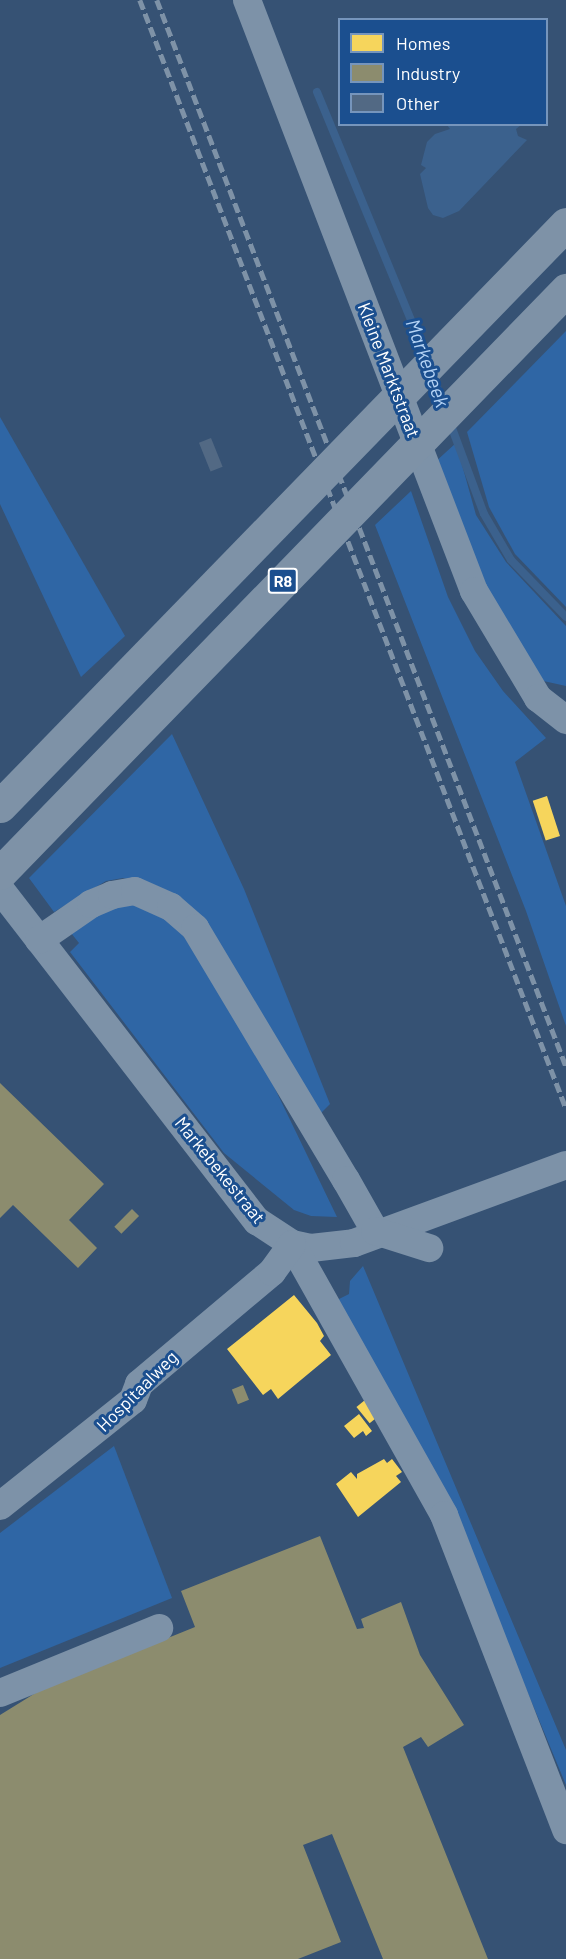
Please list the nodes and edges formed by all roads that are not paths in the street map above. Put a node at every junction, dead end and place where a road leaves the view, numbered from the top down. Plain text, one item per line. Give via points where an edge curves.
1 (247, 0) edge
2 (566, 224) edge
3 (566, 290) edge
4 (566, 720) edge
5 (0, 806) edge
6 (0, 873) edge
7 (0, 889) edge
8 (39, 940) junction
9 (566, 1165) edge
10 (292, 1244) junction
11 (429, 1248) dead end
12 (0, 1506) edge
13 (159, 1628) dead end
14 (0, 1693) edge
15 (566, 1830) edge

1 - 4 street, Kleine Marktstraat via 474,591 538,698
2 - 5 highway, R8, bridge
3 - 6 highway, R8, bridge
7 - 8 street, Markebekestraat
8 - 10 street, Markebekestraat via 257,1221
8 - 11 street, bridge via 91,904 112,895 135,891 171,907 195,928 375,1231
9 - 10 street, Markebekestraat via 354,1243 311,1248
10 - 12 street, Hospitaalweg via 272,1272 140,1384 133,1400
10 - 15 street via 444,1515
13 - 14 street

